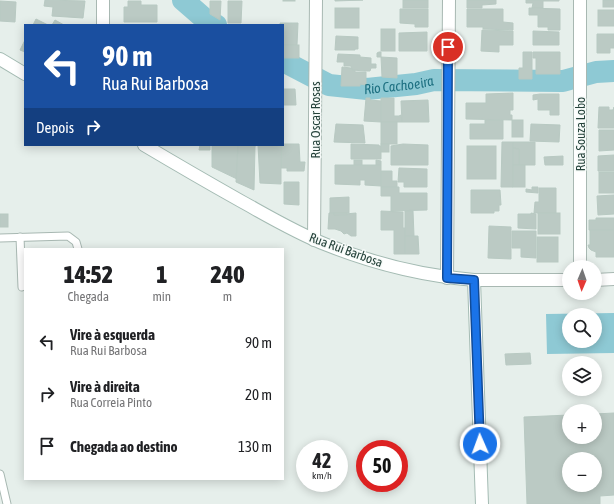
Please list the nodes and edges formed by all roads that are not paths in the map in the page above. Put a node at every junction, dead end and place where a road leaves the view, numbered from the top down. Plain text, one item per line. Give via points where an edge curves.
1 (103, 0) edge
2 (316, 0) edge
3 (449, 0) edge
4 (580, 0) edge
5 (103, 24) edge
6 (0, 59) edge
7 (24, 73) edge
8 (146, 146) edge
9 (20, 237) junction
10 (0, 238) edge
11 (314, 240) junction
12 (78, 248) edge
13 (580, 260) edge
14 (447, 278) junction
15 (614, 279) edge
16 (474, 280) junction
17 (562, 280) edge
18 (602, 280) edge
19 (22, 287) dead end
20 (0, 474) edge
21 (7, 504) edge
22 (482, 504) edge

1 - 5 street
2 - 11 street, Rua Oscar Rosas
3 - 14 street
4 - 13 street, Rua Souza Lobo
6 - 7 street
8 - 11 street, Rua Rui Barbosa
9 - 10 lane
9 - 12 lane via 68,236 76,242
9 - 19 lane
11 - 14 street, Rua Rui Barbosa via 388,265
14 - 16 street, Rua Rui Barbosa
15 - 18 street
16 - 17 street, Rua Rui Barbosa
16 - 22 street
20 - 21 lane

